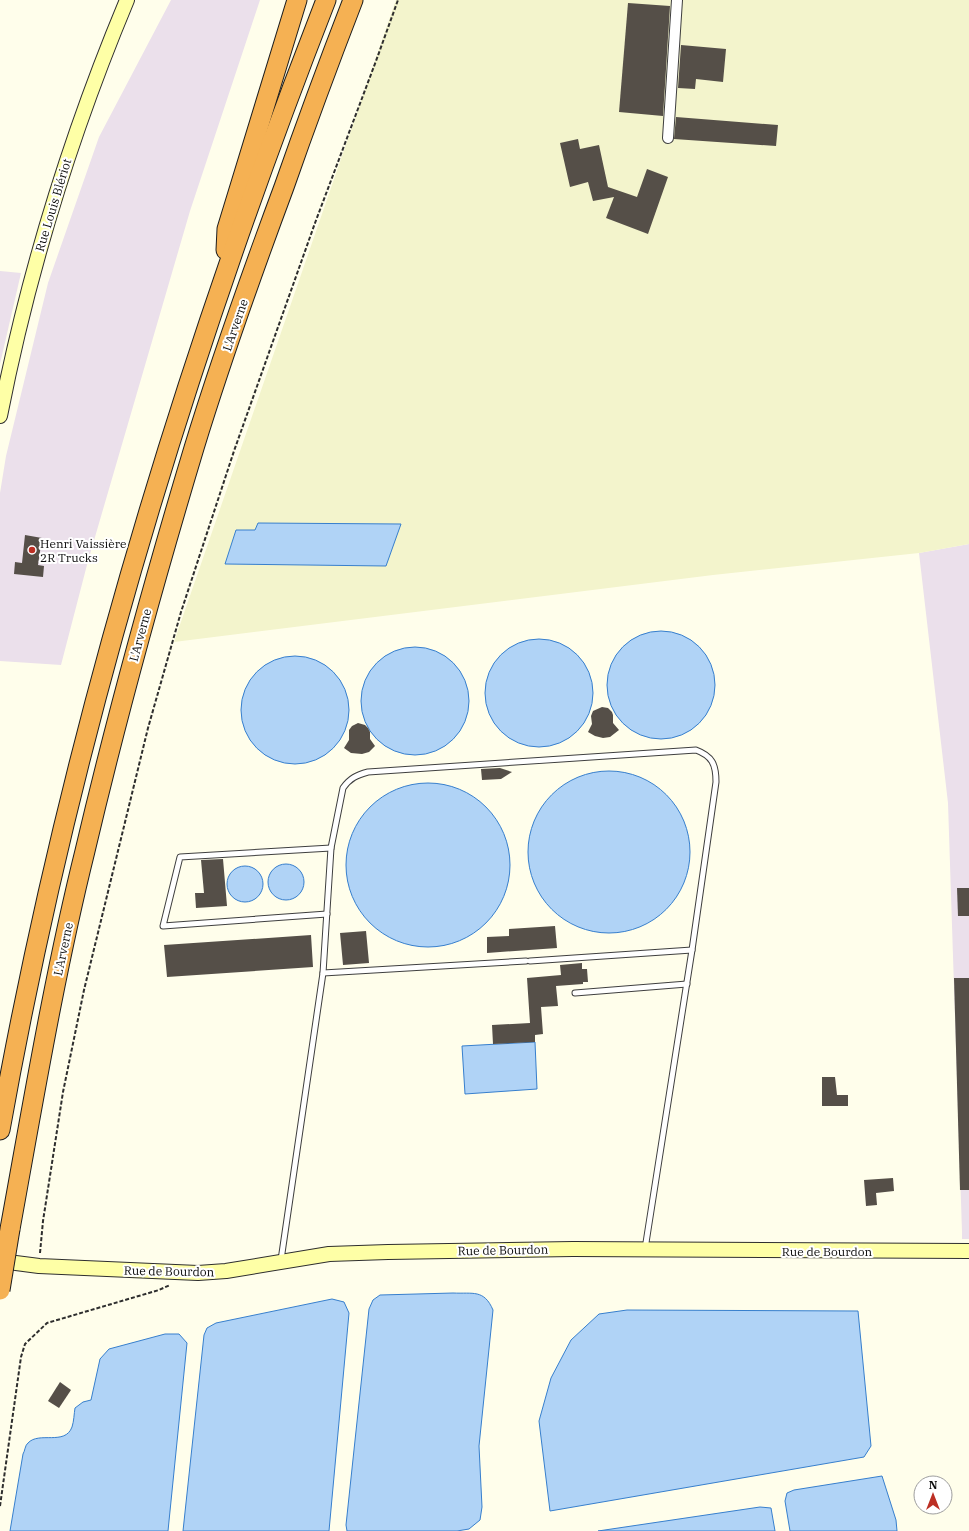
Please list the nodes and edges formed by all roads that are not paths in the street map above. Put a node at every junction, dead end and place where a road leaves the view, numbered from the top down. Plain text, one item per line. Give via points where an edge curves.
1 (127, 0) edge
2 (296, 0) edge
3 (326, 0) edge
4 (354, 0) edge
5 (677, 0) edge
6 (668, 138) dead end
7 (225, 274) junction
8 (0, 416) edge
9 (331, 848) junction
10 (327, 914) junction
11 (692, 950) junction
12 (323, 973) junction
13 (687, 984) junction
14 (575, 993) dead end
15 (0, 1130) edge
16 (645, 1250) junction
17 (969, 1251) edge
18 (0, 1261) edge
19 (281, 1262) junction
20 (39, 1266) junction
21 (0, 1268) edge
22 (0, 1290) edge

1 - 8 main road, Rue Louis Blériot via 79,122 43,237 8,373
2 - 7 highway via 226,229
3 - 7 highway
4 - 22 highway, L'Arverne, bridge via 236,321 195,445 150,598 84,854 54,992
5 - 6 street
7 - 15 highway via 172,432 111,639 58,848
9 - 10 lane
9 - 10 lane via 180,857 163,926
9 - 11 lane via 343,788 349,780 368,772 696,750 707,754 714,763 716,782
10 - 12 lane
11 - 12 lane
11 - 13 lane
12 - 19 lane
13 - 14 lane
13 - 16 lane
16 - 17 main road, Rue de Bourdon
16 - 19 main road, Rue de Bourdon via 380,1252 329,1254
18 - 20 main road, Rue de Bourdon
19 - 20 main road, Rue de Bourdon via 198,1273
20 - 21 main road, Rue de Bourdon

